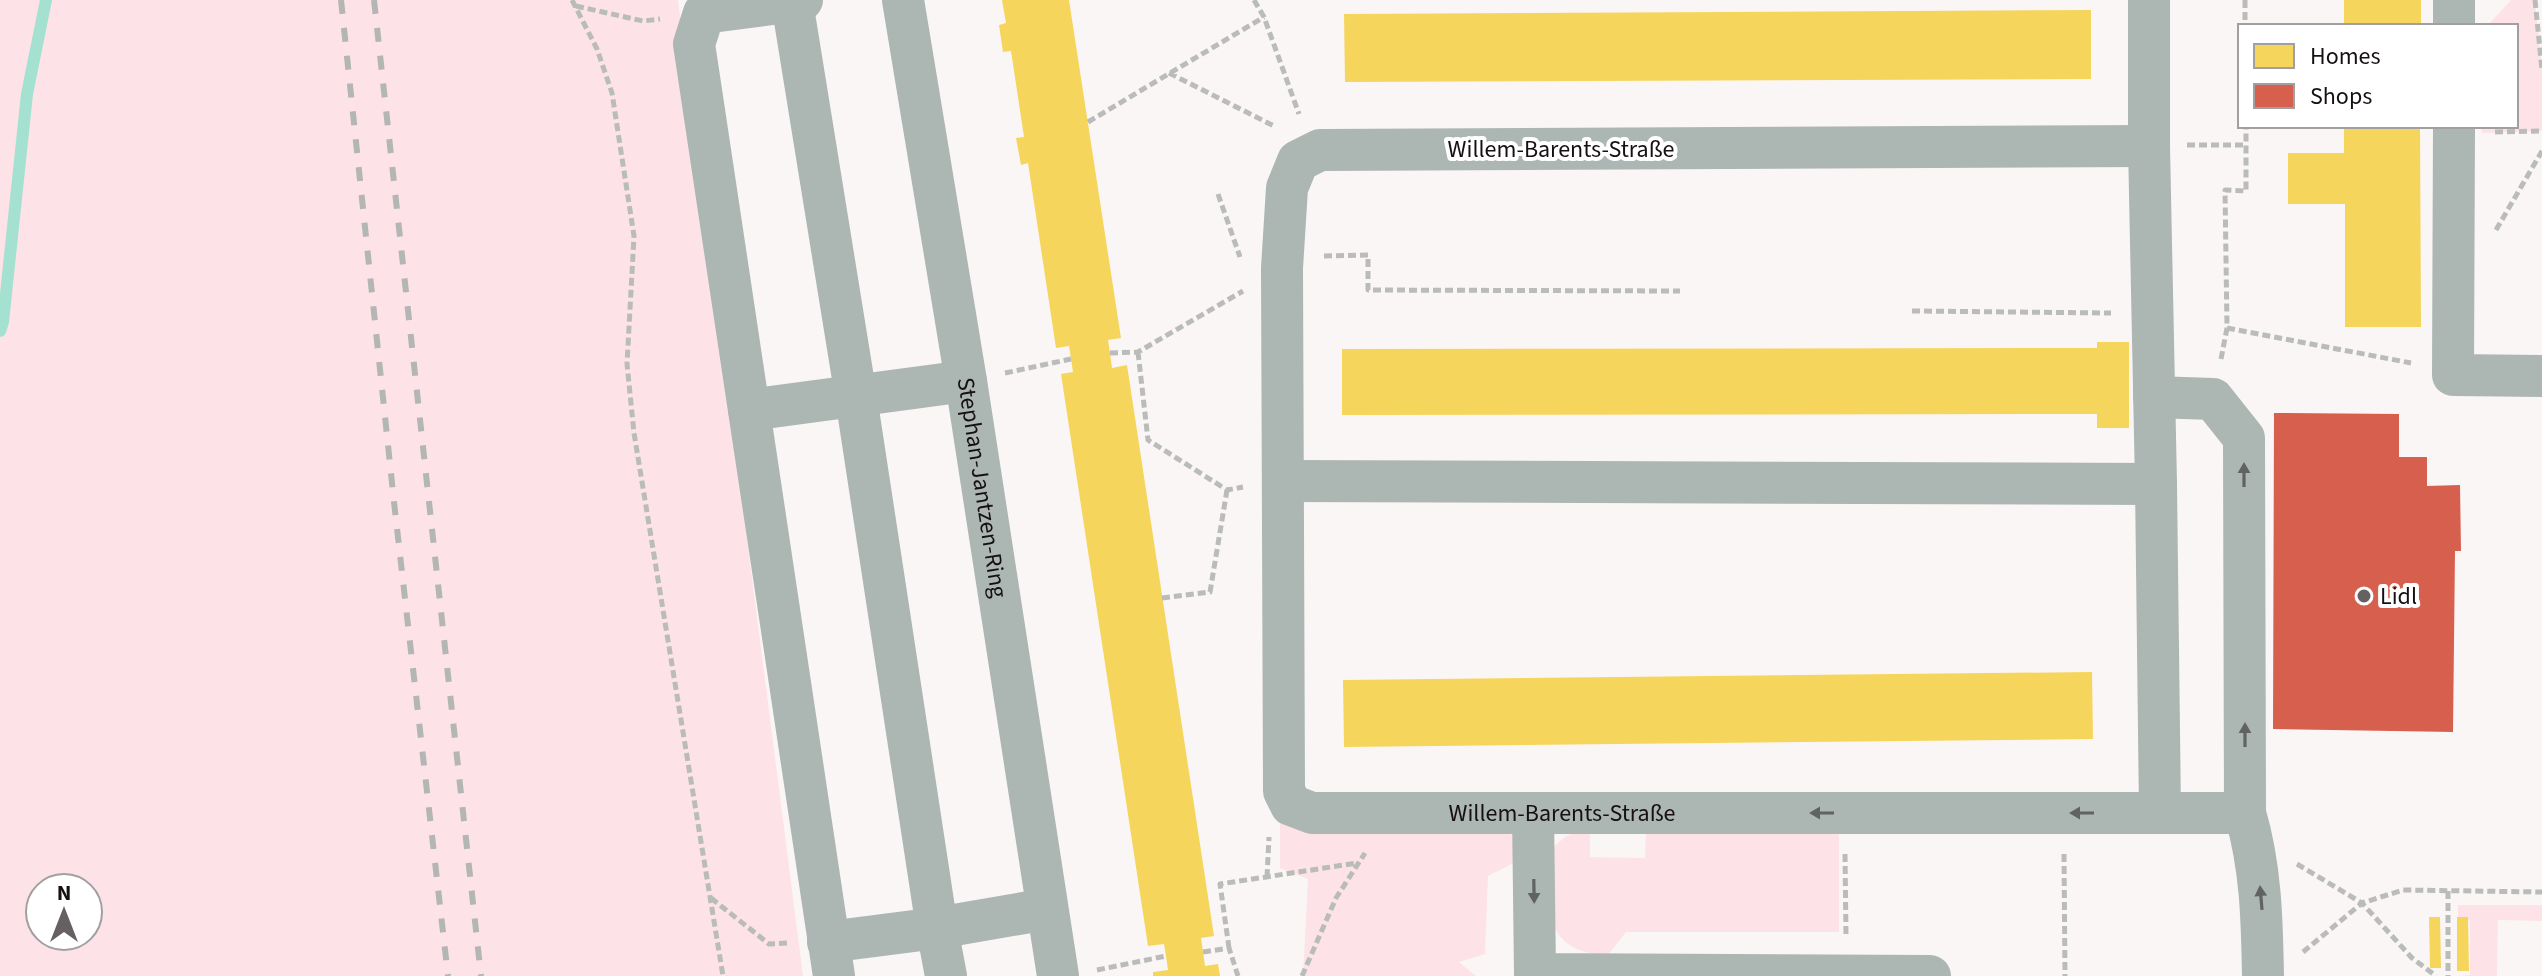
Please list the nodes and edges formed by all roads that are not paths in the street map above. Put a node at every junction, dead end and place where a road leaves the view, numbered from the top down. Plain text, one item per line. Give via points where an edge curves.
1 (903, 0) edge
2 (2149, 0) edge
3 (2454, 0) edge
4 (797, 1) edge
5 (2454, 24) edge
6 (2454, 128) edge
7 (2149, 146) junction
8 (2542, 376) edge
9 (966, 381) junction
10 (856, 397) junction
11 (2154, 397) junction
12 (749, 410) junction
13 (1284, 481) junction
14 (2156, 484) junction
15 (1533, 813) junction
16 (2160, 813) junction
17 (2245, 813) junction
18 (1047, 909) junction
19 (937, 928) junction
20 (831, 959) edge
21 (2279, 967) edge
22 (1075, 974) edge
23 (946, 976) edge
24 (1847, 976) edge
25 (1930, 976) edge

1 - 9 street, Stephan-Jantzen-Ring
2 - 7 street
3 - 5 street
4 - 10 street
4 - 12 street via 704,13 694,44
6 - 8 street via 2453,375
7 - 11 street
7 - 13 street, Willem-Barents-Straße via 1320,150 1298,161 1287,188 1282,268
9 - 10 street
9 - 18 street, Stephan-Jantzen-Ring
10 - 12 street
10 - 19 street
11 - 14 street
17 -> 11 street via 2244,438 2213,399
12 - 20 street
13 - 14 street
13 - 15 street, Willem-Barents-Straße via 1284,791 1291,805 1312,813
14 - 16 street
16 -> 15 street, Willem-Barents-Straße
15 -> 24 street via 1535,974
16 - 17 street, Willem-Barents-Straße
21 -> 17 street
18 - 19 street
18 - 22 street, Stephan-Jantzen-Ring
19 - 20 street
19 - 23 street
24 - 25 street

